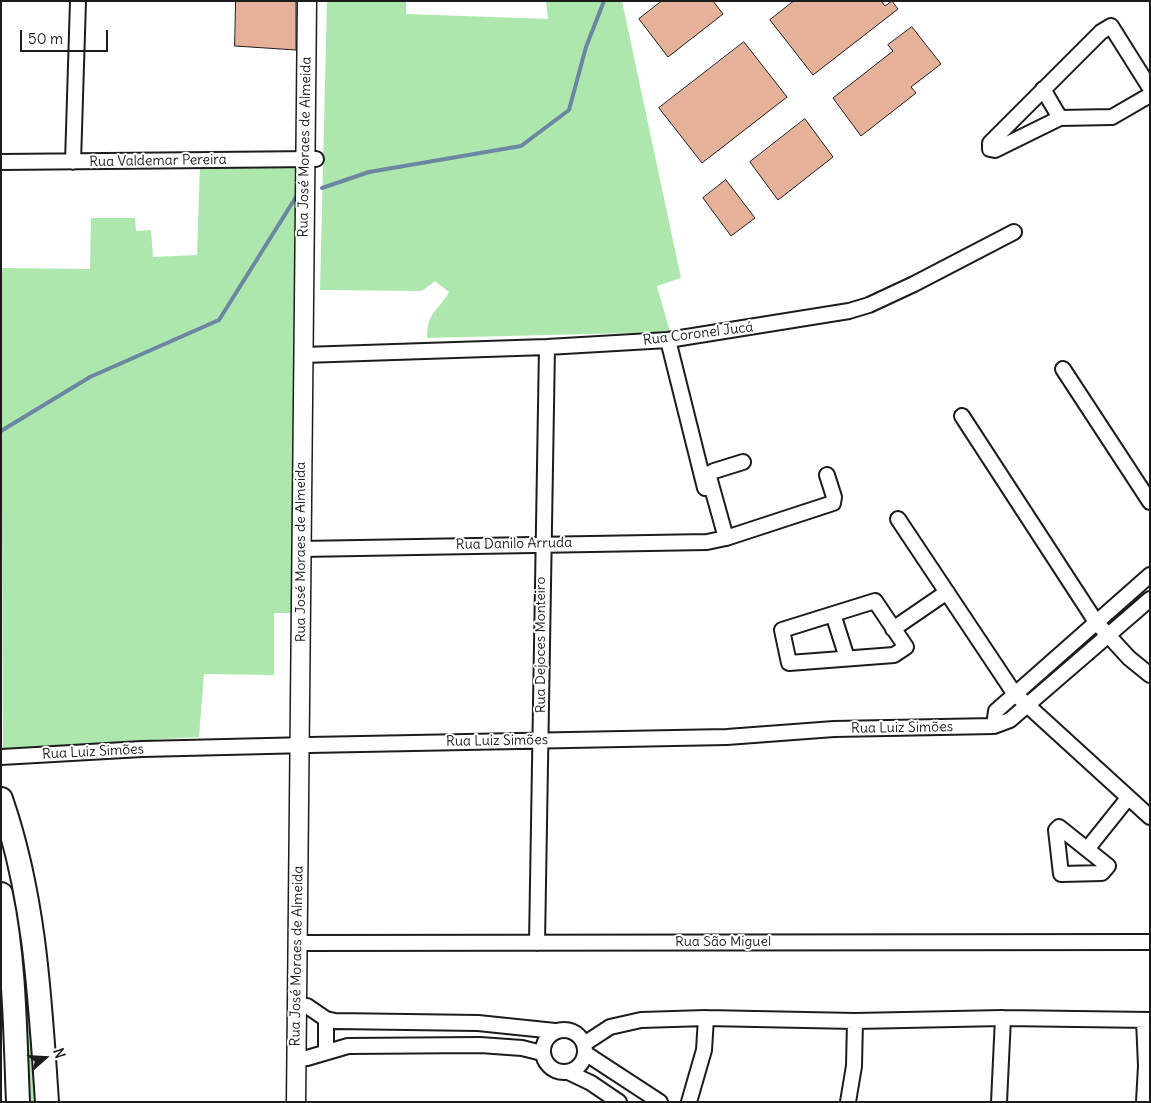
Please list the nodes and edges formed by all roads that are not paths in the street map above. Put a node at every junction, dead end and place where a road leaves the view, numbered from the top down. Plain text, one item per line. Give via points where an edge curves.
1 (78, 1) edge
2 (307, 1) edge
3 (317, 1) edge
4 (311, 60) junction
5 (1150, 88) edge
6 (1043, 89) junction
7 (1150, 95) edge
8 (1060, 118) junction
9 (310, 159) junction
10 (1, 162) edge
11 (73, 162) junction
12 (1014, 232) dead end
13 (668, 340) junction
14 (547, 348) junction
15 (308, 355) junction
16 (1063, 369) dead end
17 (962, 416) dead end
18 (743, 462) dead end
19 (827, 475) dead end
20 (1150, 502) edge
21 (898, 519) dead end
22 (722, 539) junction
23 (542, 543) junction
24 (306, 549) junction
25 (1150, 576) edge
26 (947, 592) junction
27 (1150, 599) edge
28 (833, 614) junction
29 (1096, 622) junction
30 (893, 629) junction
31 (1108, 635) junction
32 (847, 658) junction
33 (1150, 675) edge
34 (1014, 693) junction
35 (1027, 705) junction
36 (994, 726) junction
37 (540, 740) junction
38 (305, 745) junction
39 (1, 757) edge
40 (1128, 798) junction
41 (1, 799) edge
42 (1150, 817) edge
43 (1088, 848) dead end
44 (1, 894) edge
45 (1150, 942) edge
46 (302, 943) junction
47 (537, 943) junction
48 (308, 1006) junction
49 (706, 1018) junction
50 (1003, 1018) junction
51 (326, 1019) junction
52 (1147, 1020) edge
53 (402, 1021) junction
54 (855, 1021) junction
55 (455, 1023) junction
56 (555, 1031) junction
57 (402, 1045) junction
58 (455, 1045) junction
59 (584, 1049) junction
60 (326, 1051) junction
61 (542, 1053) junction
62 (302, 1059) junction
63 (568, 1072) junction
64 (18, 1102) edge
65 (47, 1102) edge
66 (296, 1102) edge
67 (307, 1102) edge
68 (619, 1102) edge
69 (660, 1102) edge
70 (689, 1102) edge
71 (848, 1102) edge
72 (999, 1102) edge
73 (1144, 1102) edge

1 - 11 street
2 - 4 street, Rua José Moraes de Almeida
3 - 4 street, Rua José Moraes de Almeida
4 - 9 street, Rua José Moraes de Almeida
5 - 6 street via 1110,26
6 - 8 street
6 - 8 street via 990,143 990,149 995,150
7 - 8 street via 1112,117
9 - 11 street, Rua Valdemar Pereira
9 - 15 street, Rua José Moraes de Almeida
10 - 11 street, Rua Valdemar Pereira
12 - 13 street, Rua Coronel Jucá via 857,310
13 - 14 street, Rua Coronel Jucá
13 - 22 street
14 - 15 street, Rua Coronel Jucá
14 - 23 street, Rua Dejoces Monteiro
15 - 24 street, Rua José Moraes de Almeida
16 - 20 street
17 - 29 street
18 - 22 street via 714,471 709,477
19 - 22 street, Rua Danilo Arruda via 834,504
21 - 26 street
22 - 23 street, Rua Danilo Arruda
23 - 24 street, Rua Danilo Arruda
23 - 37 street, Rua Dejoces Monteiro
24 - 38 street, Rua José Moraes de Almeida
25 - 29 street
26 - 30 street
26 - 34 street
27 - 31 street
28 - 30 street via 875,601
28 - 32 street
28 - 32 street via 782,630 789,662
29 - 31 street
29 - 34 street
30 - 32 street via 906,647 894,655
31 - 33 street
31 - 35 street
34 - 35 street
34 - 36 street via 996,711
35 - 36 street via 1010,720
35 - 40 street
36 - 37 street, Rua Luiz Simões via 834,729 726,738
37 - 38 street, Rua Luiz Simões
37 - 47 street, Rua Dejoces Monteiro
38 - 39 street, Rua Luiz Simões
38 - 46 street, Rua José Moraes de Almeida
40 - 42 street
40 - 43 street
41 - 65 highway via 27,894 39,977
44 - 64 highway via 7,920 12,980
45 - 47 street, Rua São Miguel
46 - 47 street, Rua São Miguel
46 - 48 street, Rua José Moraes de Almeida
46 - 62 street, Rua José Moraes de Almeida
48 - 51 street
48 - 62 street, Rua José Moraes de Almeida
49 - 54 street
49 - 59 street via 629,1022 610,1027
49 - 70 street via 704,1050
50 - 52 street
50 - 54 street
50 - 72 street
51 - 53 street
51 - 60 street
52 - 73 street
53 - 55 street
53 - 57 street
54 - 71 street via 854,1066
55 - 56 street
55 - 58 street
56 - 59 street via 572,1031 579,1036
56 - 61 street via 543,1044
57 - 58 street
57 - 60 street via 348,1046
58 - 61 street via 522,1048
59 - 63 street via 582,1062
59 - 69 street
60 - 62 street
61 - 63 street via 551,1068
62 - 66 street, Rua José Moraes de Almeida
62 - 67 street, Rua José Moraes de Almeida
63 - 68 street

